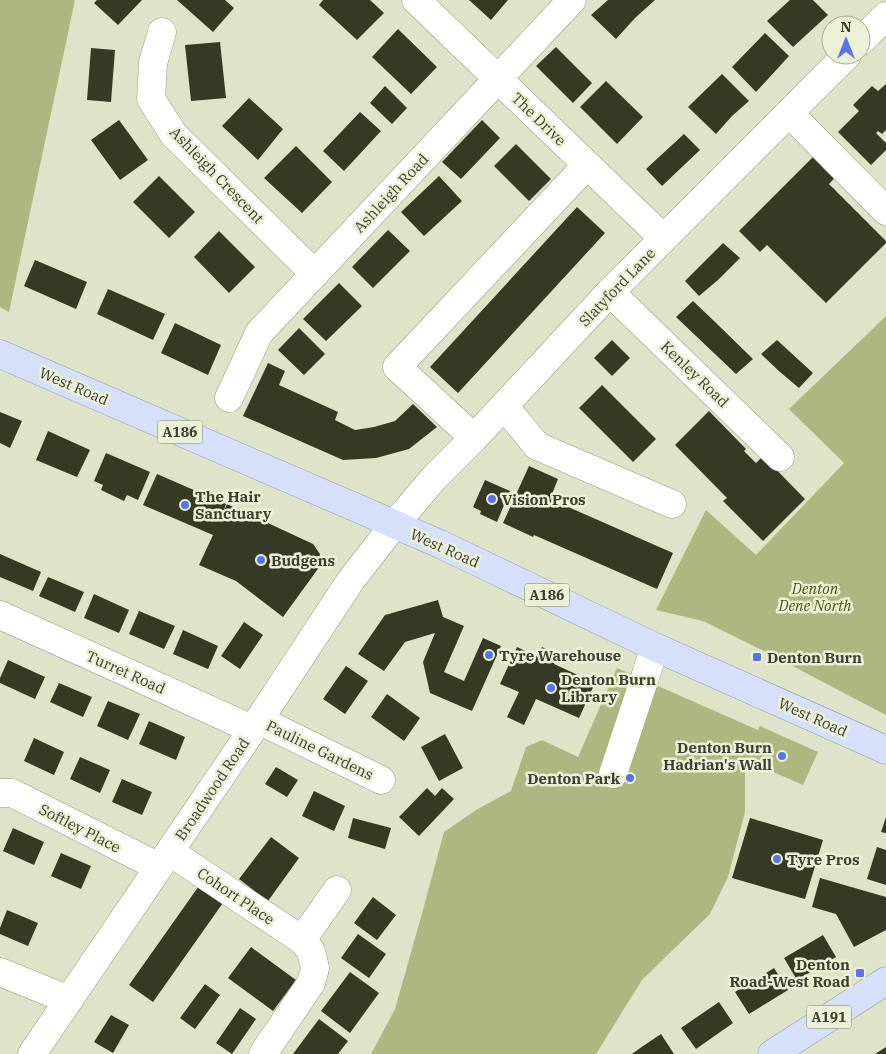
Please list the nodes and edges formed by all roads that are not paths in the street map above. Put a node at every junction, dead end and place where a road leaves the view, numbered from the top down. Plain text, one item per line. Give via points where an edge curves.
1 (416, 0) edge
2 (572, 0) edge
3 (886, 16) edge
4 (871, 31) edge
5 (162, 32) dead end
6 (837, 65) edge
7 (498, 79) junction
8 (789, 113) junction
9 (586, 165) junction
10 (886, 210) edge
11 (663, 238) junction
12 (315, 274) junction
13 (610, 292) junction
14 (0, 354) edge
15 (229, 398) dead end
16 (504, 406) junction
17 (474, 438) junction
18 (780, 457) dead end
19 (672, 504) dead end
20 (394, 525) junction
21 (0, 615) edge
22 (655, 647) junction
23 (256, 724) junction
24 (886, 750) edge
25 (613, 774) dead end
26 (381, 780) dead end
27 (0, 793) edge
28 (165, 859) junction
29 (337, 890) dead end
30 (302, 940) junction
31 (0, 972) edge
32 (886, 981) edge
33 (69, 1000) junction
34 (32, 1054) edge
35 (263, 1054) edge
36 (772, 1054) edge

1 - 7 street, The Drive
2 - 7 street, Ashleigh Road
3 - 4 street
5 - 12 street, Ashleigh Crescent via 153,63 152,99 174,135
6 - 8 street, Slatyford Lane
7 - 9 street, The Drive
7 - 12 street, Ashleigh Road
8 - 10 street
8 - 11 street, Slatyford Lane
9 - 11 street, The Drive
9 - 17 street via 397,367
11 - 13 street, Slatyford Lane
12 - 15 street, Ashleigh Road via 259,333
13 - 16 street, Slatyford Lane
13 - 18 street, Kenley Road
14 - 20 main road, West Road / A186
16 - 17 street, Slatyford Lane
16 - 19 street via 537,446
17 - 20 street, Slatyford Lane
20 - 22 main road, West Road / A186
20 - 23 street, Broadwood Road via 351,580
21 - 23 street, Turret Road
22 - 24 main road, West Road / A186
22 - 25 street
23 - 26 street, Pauline Gardens
23 - 28 street, Broadwood Road
27 - 28 street, Softley Place via 12,793
28 - 30 street, Cohort Place
28 - 33 street, Broadwood Road
29 - 30 street
30 - 35 street, Cohort Place via 311,951 315,968 311,983
31 - 33 street
32 - 36 main road, A191
33 - 34 street, Broadwood Road

